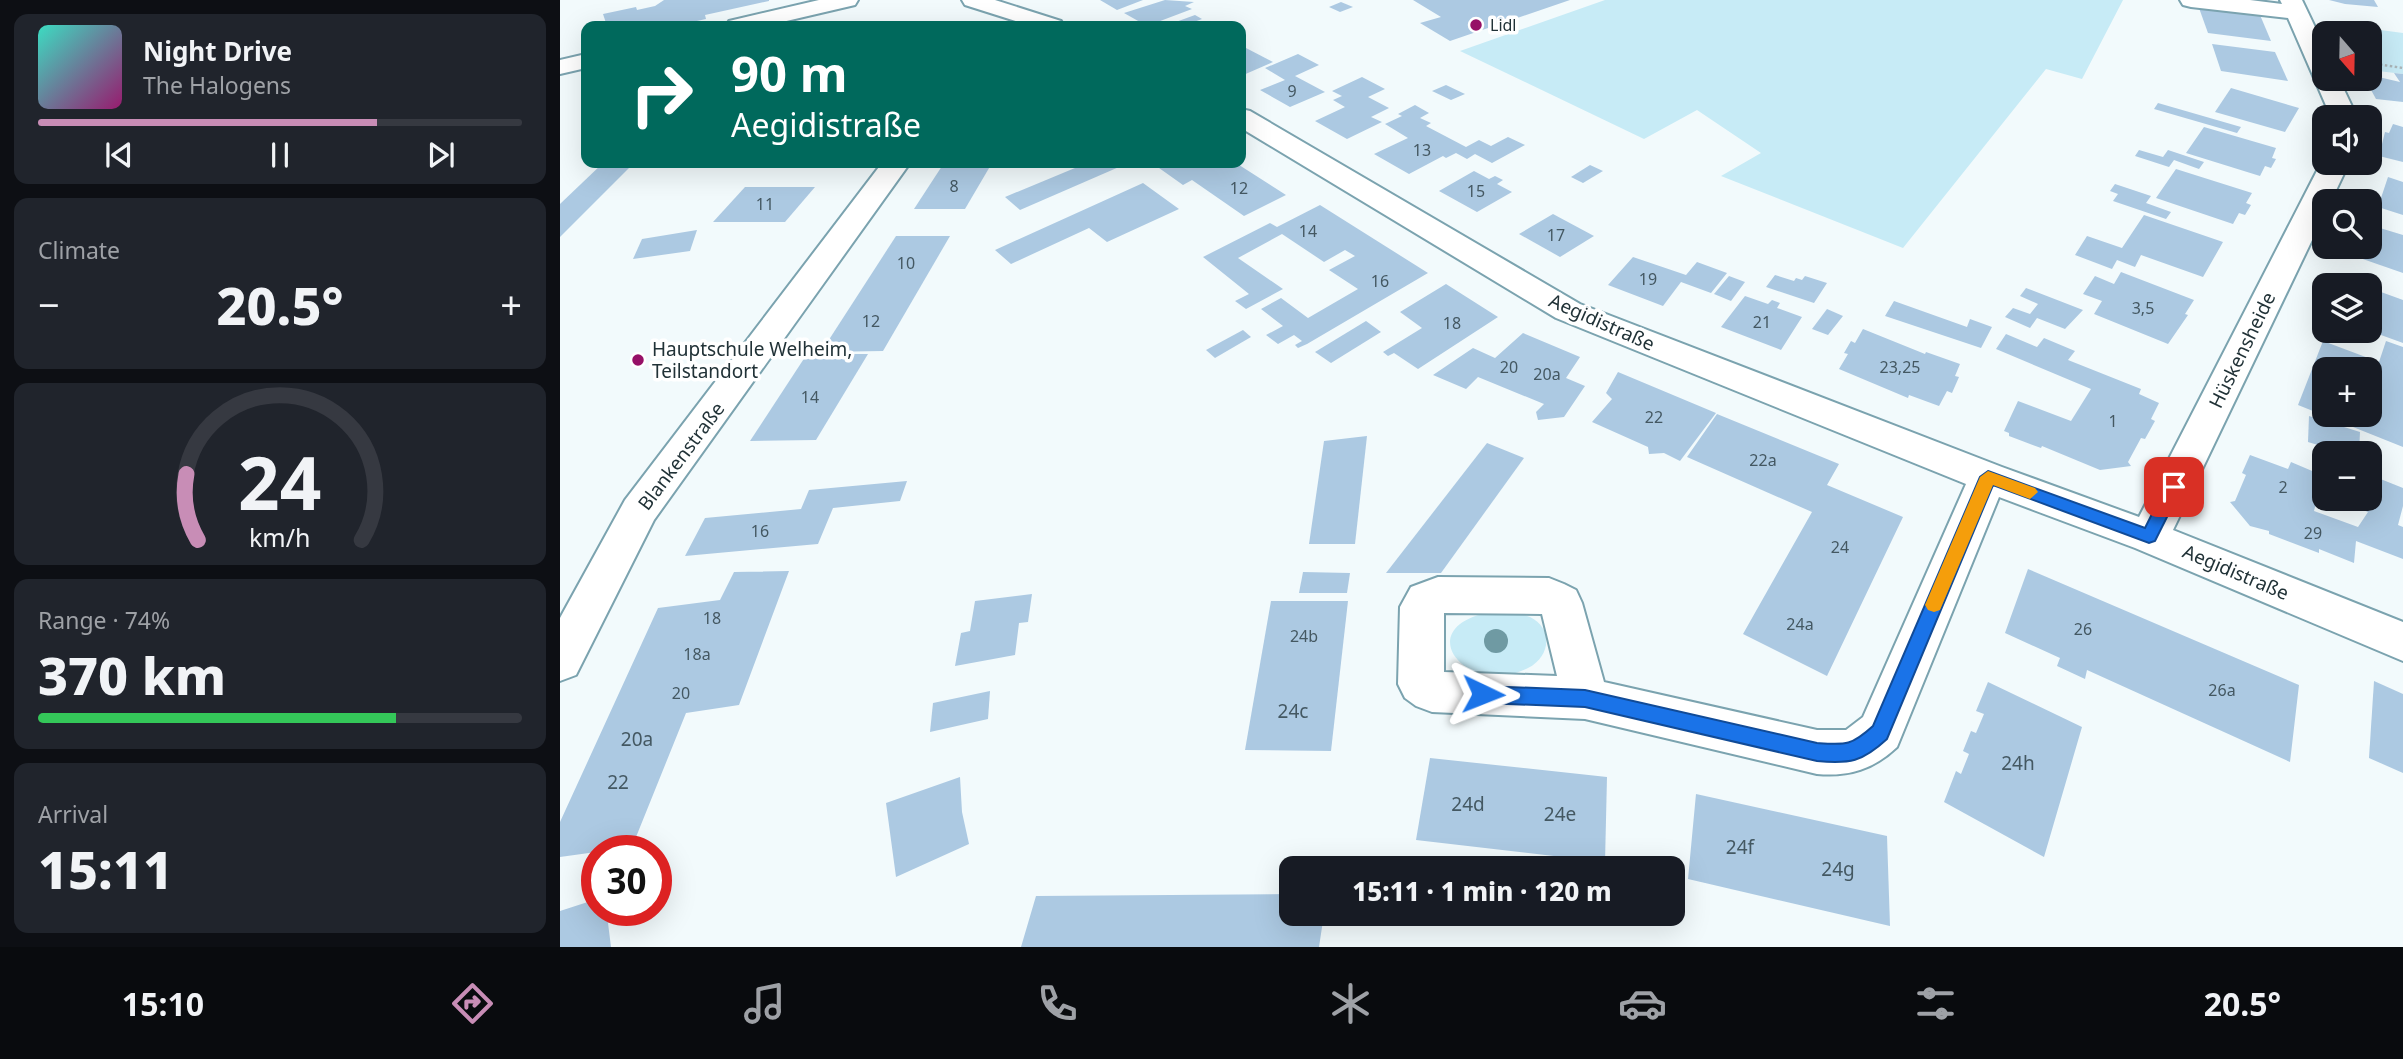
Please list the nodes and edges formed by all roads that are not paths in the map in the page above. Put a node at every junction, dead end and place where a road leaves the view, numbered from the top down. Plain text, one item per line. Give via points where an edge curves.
1 (847, 0) edge
2 (973, 0) edge
3 (2191, 0) edge
4 (2294, 6) edge
5 (997, 18) edge
6 (758, 21) edge
7 (1018, 21) edge
8 (2312, 46) edge
9 (581, 62) edge
10 (560, 67) edge
11 (1246, 120) edge
12 (892, 168) edge
13 (2329, 175) edge
14 (1988, 477) junction
15 (2149, 537) junction
16 (2403, 642) edge
17 (560, 661) edge
18 (1585, 698) dead end

1 - 6 street
2 - 5 street
3 - 4 street
4 - 8 street
5 - 7 street
9 - 10 street
11 - 14 street, Aegidistraße via 1568,311
12 - 17 street, Blankenstraße via 639,512
13 - 15 street, Hüskensheide
14 - 15 street, Aegidistraße
14 - 18 street via 1880,732 1862,749 1844,754 1817,752
15 - 16 street, Aegidistraße

